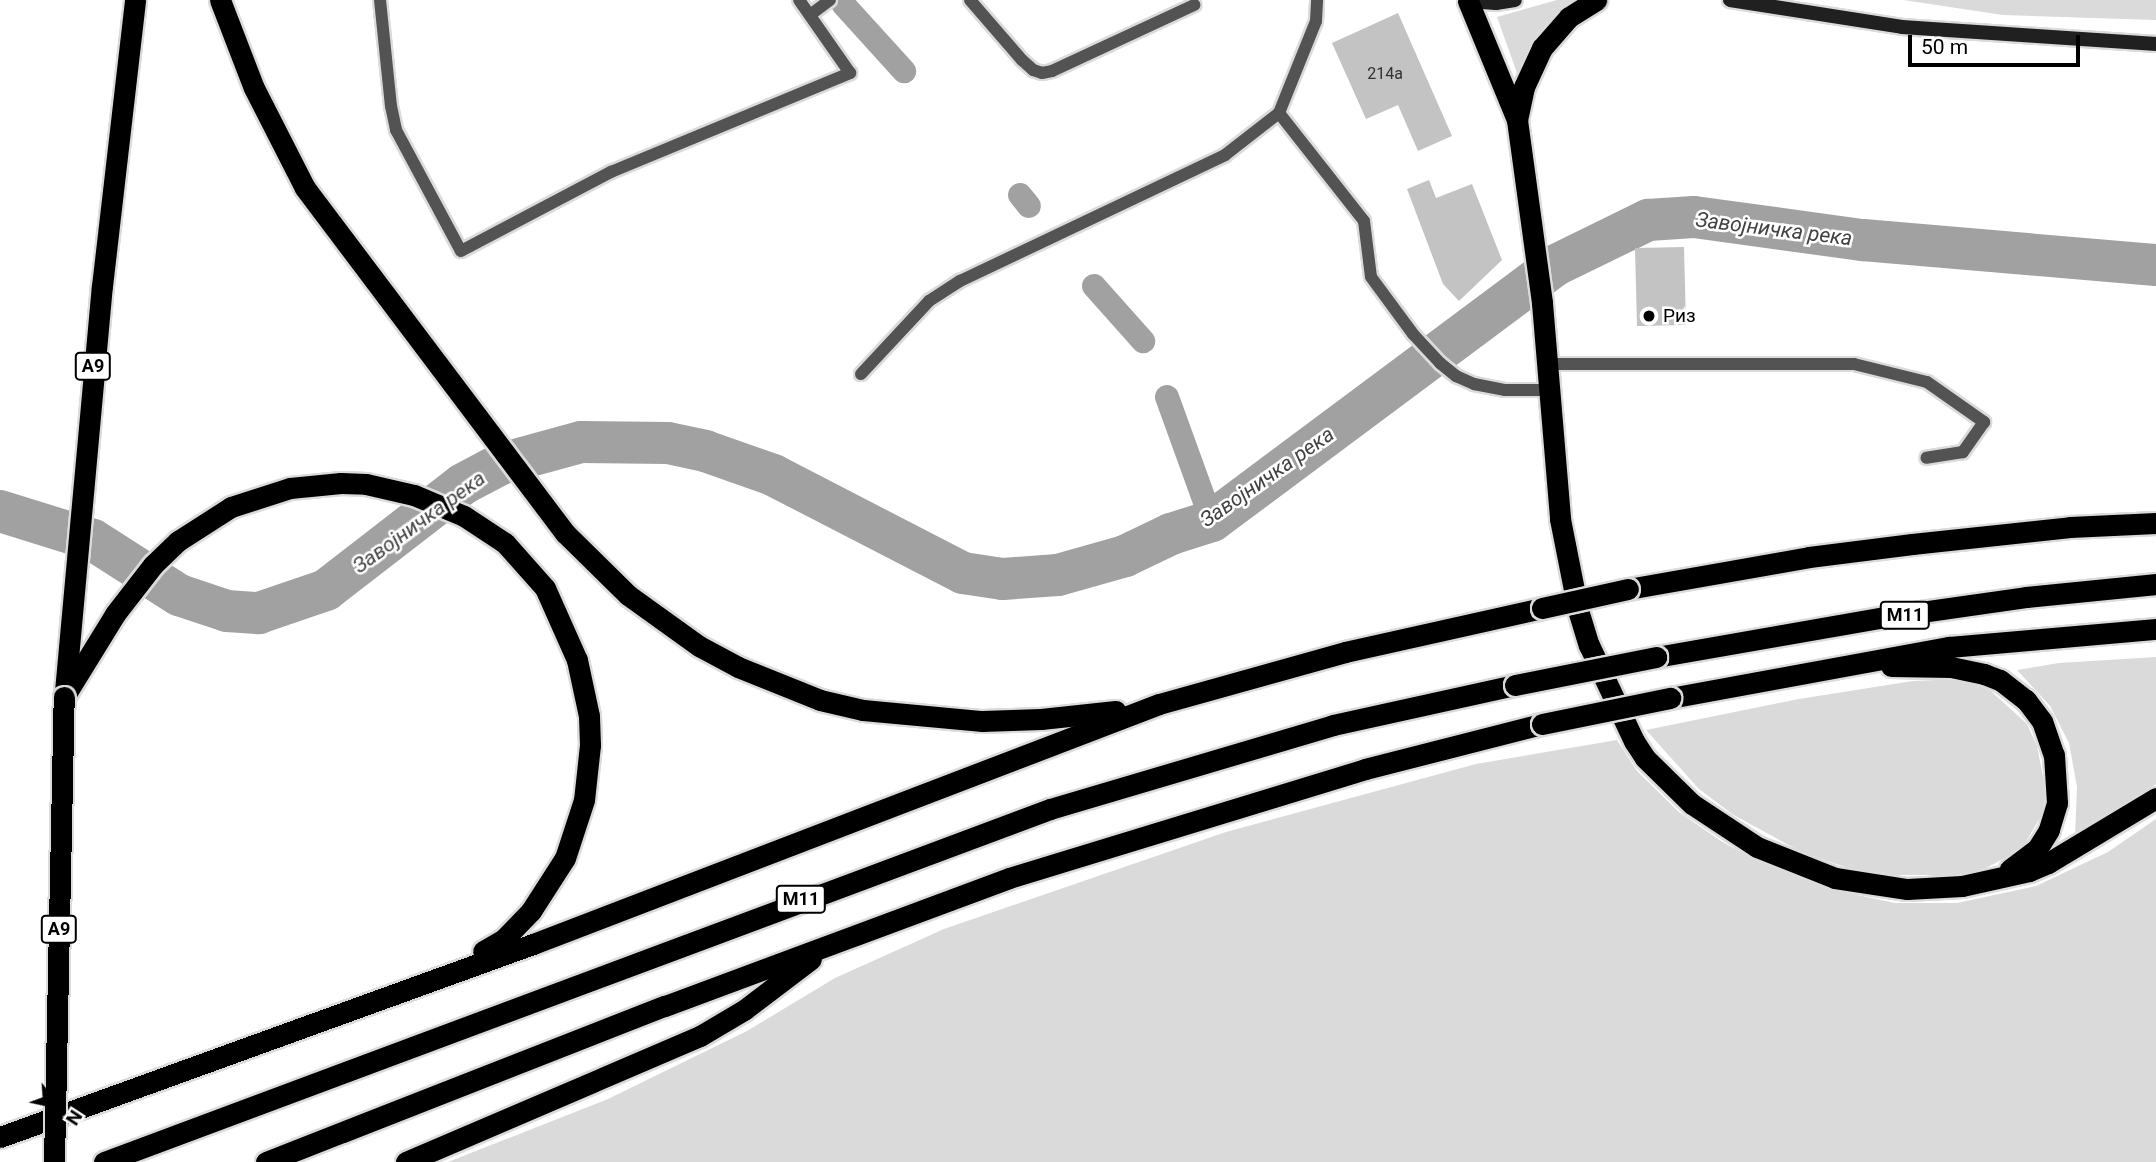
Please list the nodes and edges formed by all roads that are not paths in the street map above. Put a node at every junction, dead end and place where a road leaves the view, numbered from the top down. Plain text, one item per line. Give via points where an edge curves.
1 (135, 0) edge
2 (220, 0) edge
3 (380, 0) edge
4 (799, 0) edge
5 (830, 0) edge
6 (970, 0) edge
7 (1317, 0) edge
8 (1468, 0) edge
9 (1515, 0) edge
10 (1596, 0) edge
11 (1730, 0) edge
12 (1194, 5) dead end
13 (810, 15) junction
14 (2156, 44) edge
15 (1279, 114) junction
16 (1517, 120) junction
17 (1547, 364) junction
18 (861, 374) dead end
19 (1547, 390) junction
20 (1926, 458) dead end
21 (2156, 523) edge
22 (2156, 584) edge
23 (2156, 629) edge
24 (1843, 665) junction
25 (64, 697) junction
26 (1160, 704) junction
27 (2156, 798) edge
28 (1979, 883) junction
29 (829, 945) junction
30 (436, 978) junction
31 (0, 1137) edge
32 (54, 1162) edge
33 (104, 1162) edge
34 (266, 1162) edge
35 (406, 1162) edge

1 - 25 highway, A9 via 84,457
2 - 26 highway via 254,88 305,188 539,500 595,565 663,622 738,667 820,700 863,710 982,721 1101,714
3 - 13 lane via 396,130 461,251 611,172 850,73
4 - 13 lane
5 - 13 lane
6 - 12 lane via 1032,70 1042,73
7 - 15 lane via 1316,21
8 - 9 main road
8 - 16 highway
10 - 16 highway via 1569,17 1542,48 1524,87
11 - 14 main road via 1914,28
15 - 18 lane via 1225,155 960,281 929,301
15 - 19 lane via 1364,221 1371,276 1440,363 1474,384
16 - 17 highway
17 - 19 highway
17 - 20 lane via 1854,364 1927,382 1984,422 1963,452
19 - 28 highway via 1560,519 1578,610 1595,657 1645,758 1692,804 1732,834 1807,869 1859,883 1907,889
21 - 26 highway, bridge via 2070,527 1809,557 1628,589 1345,652
22 - 33 highway, M11, bridge via 1886,617 1656,657 1333,725 1050,809
23 - 24 highway, M11 via 1963,646
24 - 28 highway via 1951,667 1984,674 2000,680 2026,701 2042,721 2056,771 2057,803 2049,830 2027,858
24 - 29 highway, M11, bridge via 1542,724 1365,769 1009,878
25 - 30 highway via 115,614 153,565 209,520 263,494 303,485 366,484 442,505 486,530 528,566 557,610 584,687 590,745 584,800 565,858 531,911 504,939
25 - 32 highway, A9, bridge
26 - 30 highway
27 - 28 highway via 2048,863
29 - 34 highway, M11
29 - 35 highway via 744,1010 700,1036
30 - 31 highway

